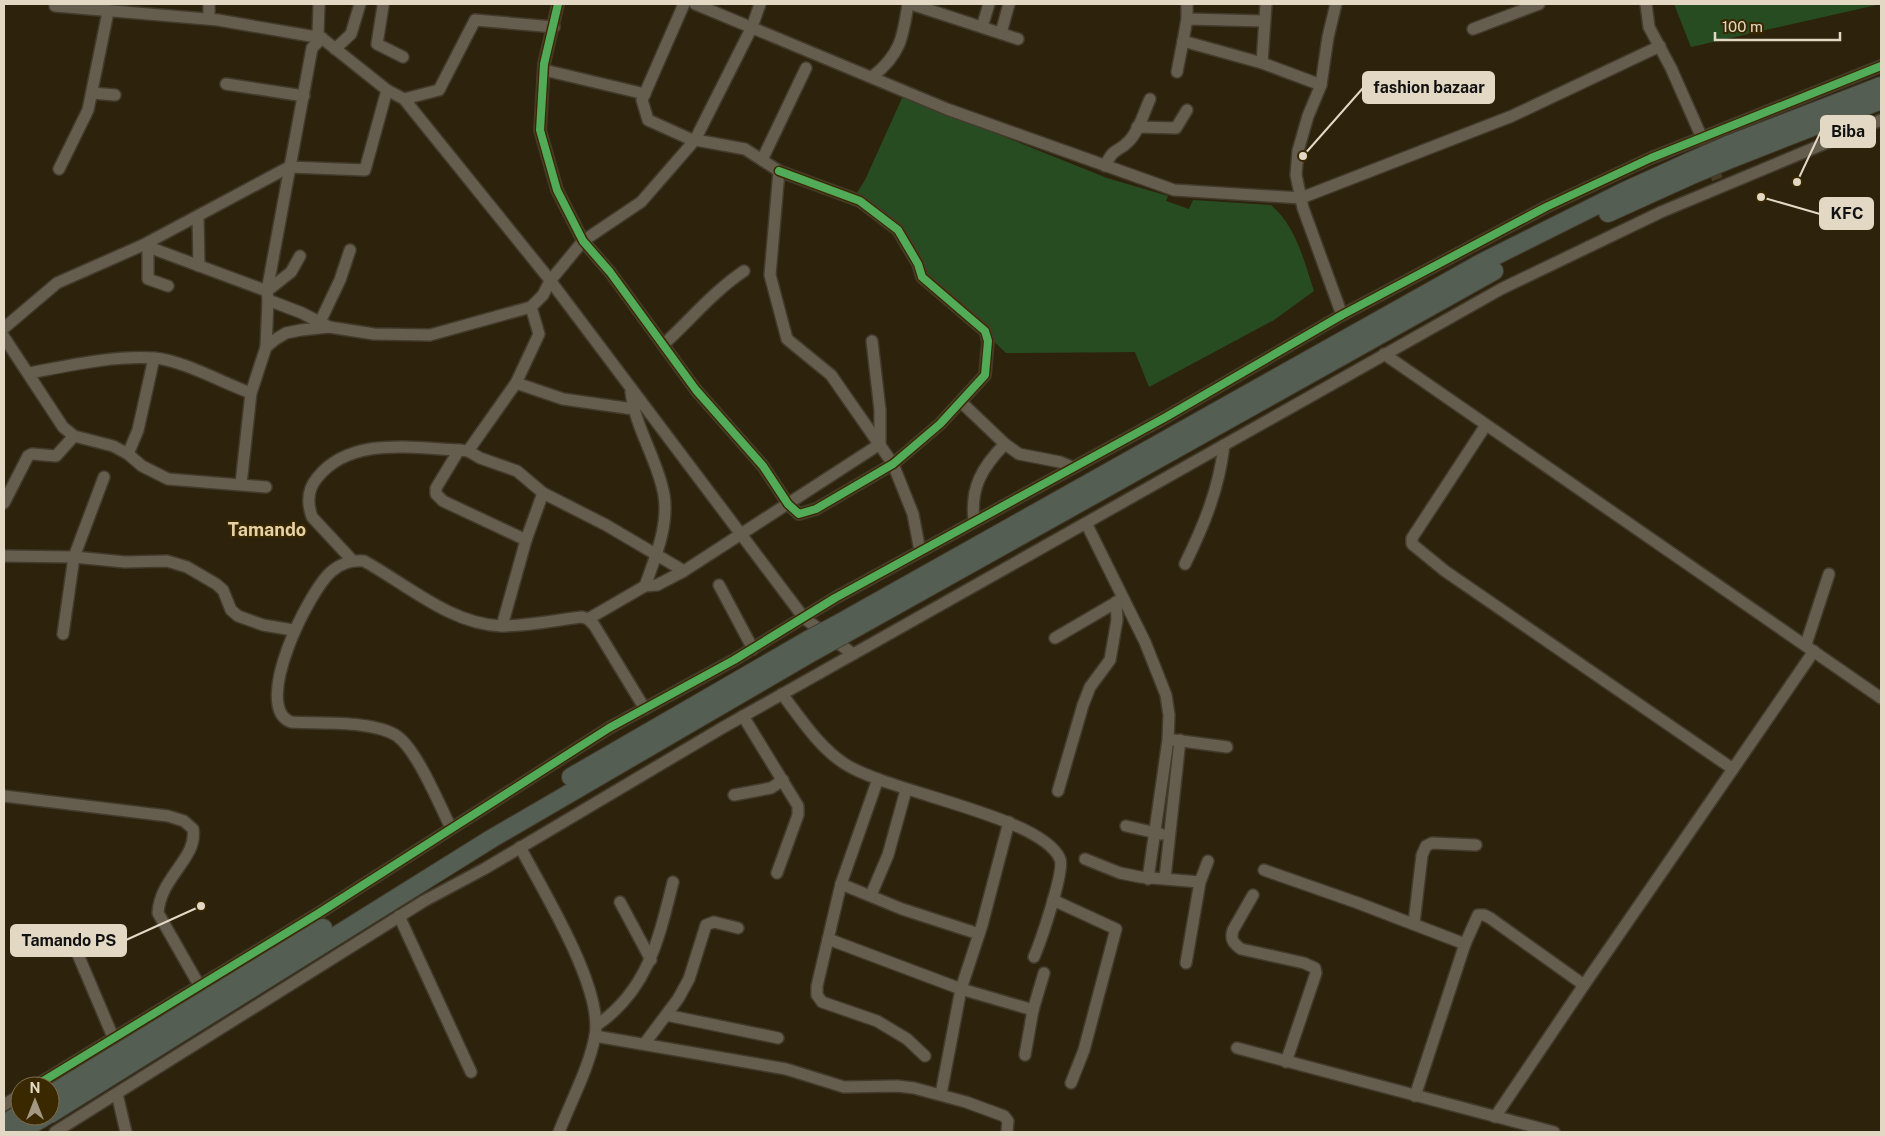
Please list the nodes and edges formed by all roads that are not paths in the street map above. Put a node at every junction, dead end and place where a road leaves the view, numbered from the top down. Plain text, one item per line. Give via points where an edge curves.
1 (209, 4) edge
2 (319, 4) edge
3 (360, 4) edge
4 (558, 4) edge
5 (684, 4) edge
6 (695, 4) edge
7 (760, 4) edge
8 (909, 4) edge
9 (989, 4) edge
10 (1009, 4) edge
11 (1187, 4) edge
12 (1266, 4) edge
13 (1336, 4) edge
14 (1539, 4) edge
15 (1646, 4) edge
16 (55, 6) dead end
17 (383, 6) dead end
18 (108, 12) junction
19 (208, 19) junction
20 (1187, 19) junction
21 (1264, 21) junction
22 (554, 27) junction
23 (752, 27) junction
24 (982, 27) junction
25 (1473, 29) dead end
26 (1001, 33) junction
27 (322, 38) junction
28 (1018, 39) dead end
29 (1183, 41) junction
30 (1660, 46) junction
31 (335, 49) junction
32 (403, 57) dead end
33 (1262, 63) junction
34 (1881, 66) edge
35 (806, 68) dead end
36 (544, 70) junction
37 (1177, 72) dead end
38 (872, 77) junction
39 (226, 84) dead end
40 (1322, 85) junction
41 (1881, 86) edge
42 (387, 90) junction
43 (92, 93) junction
44 (645, 94) junction
45 (116, 95) dead end
46 (304, 96) junction
47 (404, 99) junction
48 (1150, 99) dead end
49 (1881, 100) edge
50 (1187, 110) dead end
51 (1881, 120) edge
52 (1137, 127) junction
53 (1702, 138) junction
54 (695, 140) junction
55 (1730, 151) junction
56 (762, 160) junction
57 (1105, 166) junction
58 (289, 167) junction
59 (59, 169) dead end
60 (779, 171) junction
61 (1300, 198) junction
62 (198, 216) junction
63 (583, 241) junction
64 (145, 246) junction
65 (350, 250) dead end
66 (300, 256) dead end
67 (199, 266) junction
68 (744, 271) dead end
69 (550, 281) junction
70 (168, 286) dead end
71 (267, 295) junction
72 (531, 307) junction
73 (1342, 315) junction
74 (324, 324) junction
75 (4, 328) edge
76 (4, 336) edge
77 (872, 341) dead end
78 (665, 343) junction
79 (266, 347) junction
80 (1384, 354) junction
81 (154, 358) junction
82 (29, 373) junction
83 (516, 383) junction
84 (631, 390) junction
85 (251, 393) junction
86 (961, 402) junction
87 (633, 409) junction
88 (1486, 425) junction
89 (74, 436) junction
90 (880, 444) junction
91 (1005, 444) junction
92 (1224, 446) junction
93 (463, 450) junction
94 (128, 454) junction
95 (893, 464) junction
96 (1072, 467) junction
97 (104, 477) dead end
98 (241, 484) junction
99 (266, 487) dead end
100 (543, 494) junction
101 (4, 503) edge
102 (788, 504) junction
103 (974, 522) junction
104 (1086, 523) junction
105 (741, 533) junction
106 (526, 540) junction
107 (920, 552) junction
108 (657, 554) junction
109 (4, 556) edge
110 (74, 557) junction
111 (352, 560) junction
112 (1185, 564) dead end
113 (684, 571) junction
114 (1829, 574) dead end
115 (719, 585) dead end
116 (646, 586) junction
117 (1120, 600) junction
118 (804, 618) junction
119 (588, 619) junction
120 (502, 626) junction
121 (293, 630) junction
122 (63, 634) dead end
123 (1055, 638) dead end
124 (811, 645) junction
125 (1810, 647) junction
126 (753, 649) junction
127 (853, 654) junction
128 (782, 694) junction
129 (1881, 698) edge
130 (645, 709) junction
131 (743, 716) junction
132 (1168, 740) junction
133 (1180, 740) junction
134 (1226, 747) dead end
135 (1733, 768) junction
136 (878, 779) junction
137 (783, 780) junction
138 (906, 790) junction
139 (1058, 791) dead end
140 (734, 795) dead end
141 (4, 796) edge
142 (1009, 822) junction
143 (1126, 826) dead end
144 (451, 828) junction
145 (1154, 834) junction
146 (1169, 835) junction
147 (1476, 844) dead end
148 (520, 847) junction
149 (1085, 859) dead end
150 (1208, 861) dead end
151 (1264, 870) dead end
152 (777, 873) dead end
153 (1165, 878) junction
154 (1148, 879) junction
155 (673, 882) dead end
156 (1200, 882) junction
157 (841, 884) junction
158 (871, 895) junction
159 (1253, 895) dead end
160 (1053, 900) junction
161 (620, 902) dead end
162 (399, 916) junction
163 (1414, 923) junction
164 (738, 928) dead end
165 (979, 934) junction
166 (828, 939) junction
167 (1465, 944) junction
168 (76, 950) dead end
169 (1034, 957) dead end
170 (651, 960) junction
171 (1186, 963) dead end
172 (1044, 972) dead end
173 (200, 985) junction
174 (1584, 985) junction
175 (962, 989) junction
176 (1033, 1010) junction
177 (666, 1015) junction
178 (596, 1031) junction
179 (113, 1037) junction
180 (778, 1038) dead end
181 (645, 1043) junction
182 (1237, 1048) dead end
183 (1025, 1055) dead end
184 (925, 1056) dead end
185 (1286, 1062) junction
186 (471, 1072) dead end
187 (51, 1076) edge
188 (1071, 1082) dead end
189 (60, 1089) edge
190 (117, 1094) junction
191 (941, 1094) junction
192 (1415, 1096) junction
193 (60, 1108) edge
194 (1495, 1117) junction
195 (55, 1132) edge
196 (126, 1132) edge
197 (559, 1132) edge
198 (1007, 1132) edge
199 (1554, 1132) edge

1 - 19 street
2 - 27 street via 318,35
3 - 31 street via 351,34
4 - 22 street
5 - 44 street
6 - 23 street
7 - 23 street
8 - 24 street
8 - 38 street via 903,35 889,64
9 - 24 street
10 - 26 street
11 - 20 street
12 - 21 street
13 - 40 street
14 - 25 street
15 - 30 street via 1649,26
16 - 18 street
17 - 32 street via 377,44
18 - 19 street
18 - 43 street
19 - 27 street
20 - 21 street
20 - 29 street
21 - 33 street
22 - 36 street
22 - 47 street via 475,20 439,90
23 - 38 street
23 - 54 street
24 - 26 street
26 - 28 street
27 - 31 street
27 - 46 street via 312,48
29 - 33 street
29 - 37 street
30 - 53 street
30 - 61 street via 1512,116
31 - 42 street
33 - 40 street
34 - 53 street
35 - 56 street
36 - 44 street
36 - 63 street via 540,130 557,190
38 - 57 street via 947,109
39 - 46 street
40 - 61 street via 1308,116 1298,151 1296,176
41 - 55 highway
42 - 47 street
42 - 58 street via 365,170
43 - 45 street
43 - 59 street via 88,110
44 - 54 street via 642,100 648,120
46 - 58 street
47 - 69 street
48 - 52 street
49 - 55 highway
50 - 52 street via 1176,128
51 - 80 street via 1639,222 1500,289
52 - 57 street via 1129,141 1111,153
53 - 73 street via 1546,206
54 - 56 street via 745,149
54 - 63 street via 641,202
55 - 124 highway, bridge via 1484,276
56 - 60 street
57 - 61 street via 1174,190
58 - 62 street
58 - 71 street
60 - 86 street via 860,201 898,230 922,277 985,331 988,341 985,375
60 - 90 street via 770,275 787,339 831,375
61 - 73 street
62 - 64 street
62 - 67 street
63 - 69 street
63 - 78 street
64 - 67 street
64 - 70 street via 148,279
64 - 75 street via 57,283
65 - 74 street
66 - 71 street via 291,272
67 - 71 street
68 - 78 street via 725,284
69 - 72 street via 543,295
69 - 84 street
71 - 74 street
71 - 79 street
72 - 74 street via 430,335 374,334
72 - 83 street via 539,334
73 - 96 street via 1166,417
74 - 79 street via 286,333
76 - 82 street
77 - 90 street via 880,410
78 - 102 street via 696,390 763,466
79 - 85 street
80 - 88 street
80 - 92 street
81 - 82 street via 94,362
81 - 85 street
81 - 94 street via 138,430
82 - 89 street via 57,419
83 - 87 street via 563,399
83 - 93 street
84 - 87 street
84 - 105 street
85 - 98 street
86 - 91 street
86 - 95 street
87 - 108 street via 664,494 665,511
88 - 125 street
88 - 135 street via 1416,530 1412,544 1445,571
89 - 94 street via 113,446
89 - 101 street via 56,456 28,456
90 - 95 street
90 - 102 street
91 - 96 street via 1028,457
91 - 103 street via 977,480
92 - 104 street
92 - 112 street via 1207,518
93 - 100 street via 517,471
93 - 106 street via 436,488 436,494 444,501
93 - 111 street via 387,447 357,451 326,467 311,485 308,498 312,518
94 - 98 street via 142,466 168,479
95 - 102 street via 807,514 799,514
95 - 107 street via 912,514
96 - 103 street
97 - 110 street
98 - 99 street
100 - 106 street
100 - 108 street via 606,524
102 - 105 street
103 - 107 street
104 - 117 street
104 - 127 street
105 - 113 street
105 - 118 street
106 - 120 street
107 - 118 street
108 - 113 street
108 - 116 street
109 - 110 street
110 - 121 street via 116,562 167,561 187,567 223,590 231,610 238,616
110 - 122 street
111 - 120 street via 364,561 432,603 461,616
111 - 121 street via 330,572
113 - 116 street via 657,585
114 - 125 street
115 - 126 street
116 - 119 street
117 - 123 street
117 - 132 street via 1145,642 1166,695
117 - 139 street via 1110,660 1090,687
118 - 126 street
118 - 127 street
119 - 120 street
119 - 130 street
121 - 144 street via 277,704 284,719 366,727 396,736 411,750
124 - 189 highway via 646,732
124 - 193 highway via 491,839
125 - 129 street
125 - 135 street
126 - 130 street
127 - 128 street
128 - 131 street
128 - 136 street via 832,755
130 - 144 street via 532,775
131 - 137 street
131 - 148 street
132 - 133 street
132 - 145 street
133 - 134 street
133 - 146 street
135 - 174 street
136 - 138 street
136 - 157 street
137 - 140 street via 771,788
137 - 152 street via 798,806 798,815
138 - 142 street
138 - 158 street via 888,855
141 - 173 street via 168,816 184,821 194,829 192,849 169,879 158,900 158,913
142 - 160 street via 1043,840 1061,861
142 - 165 street
143 - 145 street
144 - 173 street
145 - 146 street
145 - 154 street
146 - 153 street
147 - 163 street via 1432,843 1426,846 1422,855
148 - 162 street
148 - 178 street via 579,961 593,995
149 - 154 street via 1120,873
150 - 156 street
151 - 163 street
153 - 154 street
153 - 156 street
155 - 170 street
156 - 171 street
157 - 158 street
157 - 166 street
158 - 165 street via 902,909
159 - 185 street via 1233,930 1234,943 1242,948 1304,963 1315,968 1316,973
160 - 169 street
160 - 188 street via 1116,929 1084,1050
161 - 170 street
162 - 186 street
162 - 190 street
163 - 167 street
164 - 177 street via 714,922 706,925 688,980
165 - 175 street
166 - 175 street
166 - 184 street via 817,986 817,995 822,1002 878,1021 907,1039
167 - 174 street via 1475,919 1484,914
167 - 192 street
168 - 179 street
170 - 178 street via 629,995
172 - 176 street
173 - 179 street
174 - 194 street
175 - 176 street
175 - 191 street
176 - 183 street
177 - 180 street
177 - 181 street
178 - 181 street
178 - 197 street
179 - 187 street
181 - 191 street via 786,1069 844,1087 897,1086
182 - 185 street
185 - 192 street
190 - 195 street
190 - 196 street
191 - 198 street via 1004,1116 1008,1121
192 - 194 street
194 - 199 street

